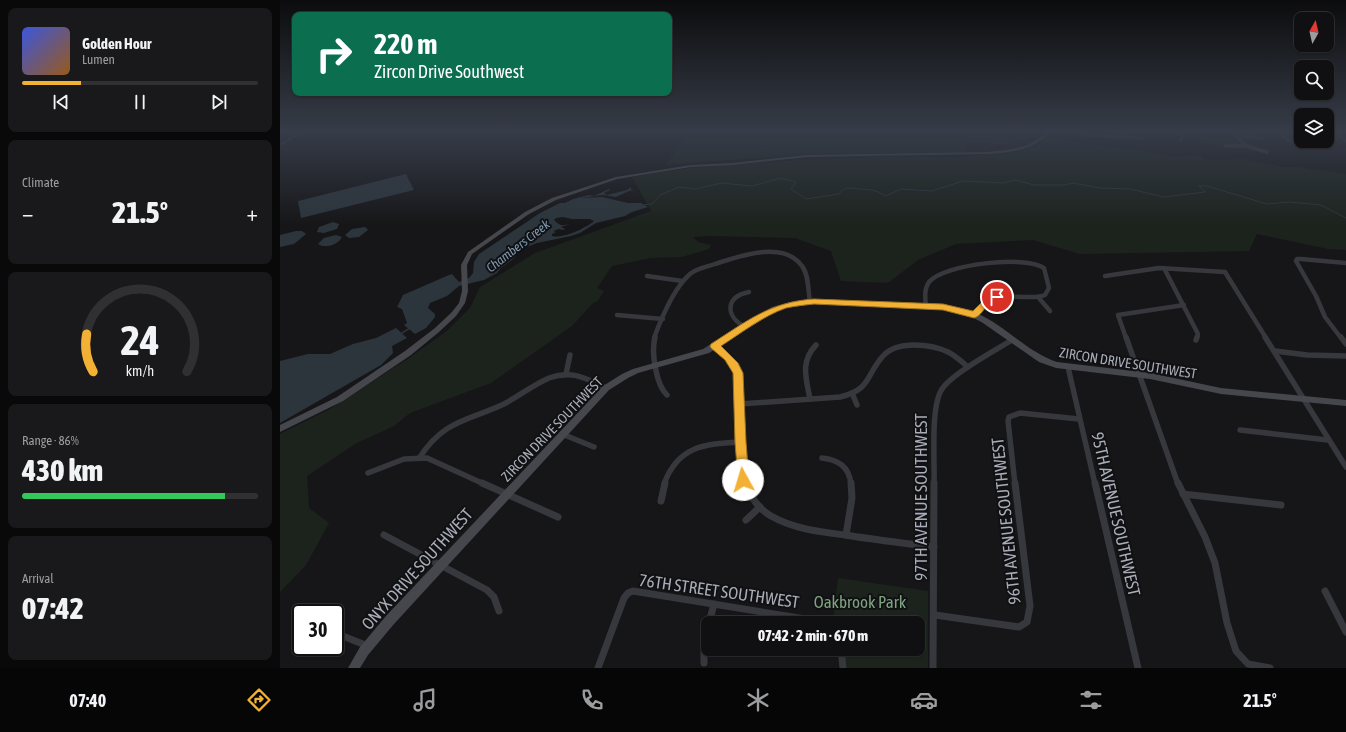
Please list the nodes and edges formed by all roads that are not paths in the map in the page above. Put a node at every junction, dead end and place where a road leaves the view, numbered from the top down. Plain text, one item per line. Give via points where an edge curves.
1 (740, 163) edge
2 (1346, 263) edge
3 (1164, 268) junction
4 (647, 276) dead end
5 (1105, 276) dead end
6 (682, 281) junction
7 (749, 292) dead end
8 (1038, 297) junction
9 (810, 302) junction
10 (1184, 305) junction
11 (926, 306) junction
12 (1050, 311) dead end
13 (617, 315) dead end
14 (974, 315) junction
15 (663, 319) junction
16 (744, 327) junction
17 (1012, 340) junction
18 (1196, 340) dead end
19 (1346, 344) edge
20 (816, 345) dead end
21 (714, 346) junction
22 (1275, 352) junction
23 (570, 355) dead end
24 (1346, 356) edge
25 (656, 365) junction
26 (968, 367) junction
27 (1068, 367) junction
28 (566, 374) junction
29 (1138, 375) junction
30 (606, 388) junction
31 (852, 393) junction
32 (667, 396) dead end
33 (810, 399) junction
34 (1304, 399) junction
35 (1346, 403) edge
36 (740, 404) junction
37 (857, 405) dead end
38 (1079, 420) junction
39 (280, 429) edge
40 (1240, 430) dead end
41 (562, 434) junction
42 (1328, 440) junction
43 (740, 442) junction
44 (594, 447) dead end
45 (420, 457) junction
46 (822, 458) dead end
47 (1346, 467) edge
48 (368, 473) dead end
49 (507, 494) junction
50 (1183, 494) junction
51 (661, 501) dead end
52 (1281, 505) dead end
53 (760, 507) junction
54 (558, 517) dead end
55 (746, 520) dead end
56 (384, 535) dead end
57 (846, 535) junction
58 (934, 547) junction
59 (441, 566) junction
60 (1325, 591) dead end
61 (714, 604) junction
62 (499, 611) dead end
63 (935, 615) junction
64 (711, 616) edge
65 (787, 616) edge
66 (1346, 632) edge
67 (344, 637) edge
68 (368, 646) junction
69 (704, 656) edge
70 (841, 656) edge
71 (704, 663) dead end
72 (354, 668) edge
73 (598, 668) edge
74 (843, 668) edge
75 (934, 668) edge
76 (1138, 668) edge
77 (1270, 668) edge

1 - 39 street via 686,166 616,178 554,199 527,213 470,253 464,265 464,298 454,314 432,335 340,399
2 - 19 street via 1297,260 1325,317
3 - 5 street
3 - 10 street
3 - 22 street via 1225,272
4 - 6 street
6 - 9 street via 698,269 745,255 776,253 802,266
6 - 15 street
7 - 16 street via 741,293 734,298 730,308 734,319
8 - 11 street via 1045,295 1049,288 1045,270 1038,264 980,263 941,273 930,281 925,293
8 - 12 street
8 - 14 street via 997,297 987,302
9 - 11 street, ZIRCON DRIVE SOUTHWEST
9 - 16 street, ZIRCON DRIVE SOUTHWEST via 774,309
10 - 18 street via 1198,334
10 - 29 street via 1118,315
11 - 14 street, ZIRCON DRIVE SOUTHWEST via 955,309
13 - 15 street
14 - 17 street, ZIRCON DRIVE SOUTHWEST
15 - 25 street via 653,344
16 - 21 street, ZIRCON DRIVE SOUTHWEST
17 - 26 street, 97TH AVENUE SOUTHWEST
17 - 27 street, ZIRCON DRIVE SOUTHWEST via 1042,360
20 - 33 street via 805,360
21 - 25 street, ZIRCON DRIVE SOUTHWEST via 696,355
21 - 36 street via 735,365
22 - 24 street
22 - 34 street
23 - 28 street
25 - 30 street, ZIRCON DRIVE SOUTHWEST via 625,376
25 - 32 street via 661,389
26 - 31 street via 946,351 927,347 893,348 883,356 861,388
26 - 58 street, 97TH AVENUE SOUTHWEST via 944,386 935,407
27 - 29 street, ZIRCON DRIVE SOUTHWEST
27 - 38 street, 95TH AVENUE SOUTHWEST
28 - 30 street via 586,378
28 - 45 street via 540,382 506,406 450,426 438,434
29 - 34 street, ZIRCON DRIVE SOUTHWEST via 1221,391
29 - 50 street
30 - 41 street, ZIRCON DRIVE SOUTHWEST
31 - 33 street via 840,397
31 - 37 street
33 - 36 street
34 - 35 street, ZIRCON DRIVE SOUTHWEST
34 - 42 street
36 - 43 street
38 - 63 street, 96TH AVENUE SOUTHWEST via 1020,413 1009,417 1008,421 1030,618 1023,626 1014,627
38 - 76 street, 95TH AVENUE SOUTHWEST
40 - 42 street
41 - 44 street
41 - 49 street, ZIRCON DRIVE SOUTHWEST
42 - 47 street
43 - 51 street via 698,447 680,457 669,470
43 - 53 street via 743,480 751,498
45 - 48 street via 399,460
45 - 49 street
46 - 57 street via 840,463 851,477
49 - 54 street
49 - 59 street, ONYX DRIVE SOUTHWEST
50 - 52 street
50 - 77 street via 1216,563 1227,623 1236,650 1251,666
53 - 55 street
53 - 57 street via 795,528
56 - 59 street
57 - 58 street
58 - 63 street, 97TH AVENUE SOUTHWEST
59 - 62 street via 488,590 494,597
59 - 68 street, ONYX DRIVE SOUTHWEST
60 - 66 street
61 - 64 street
61 - 65 street, 76TH STREET SOUTHWEST
61 - 73 street, 76TH STREET SOUTHWEST via 633,591 628,593 621,605
63 - 75 street, 97TH AVENUE SOUTHWEST
67 - 68 street
68 - 72 street, ONYX DRIVE SOUTHWEST
69 - 71 street
70 - 74 street

